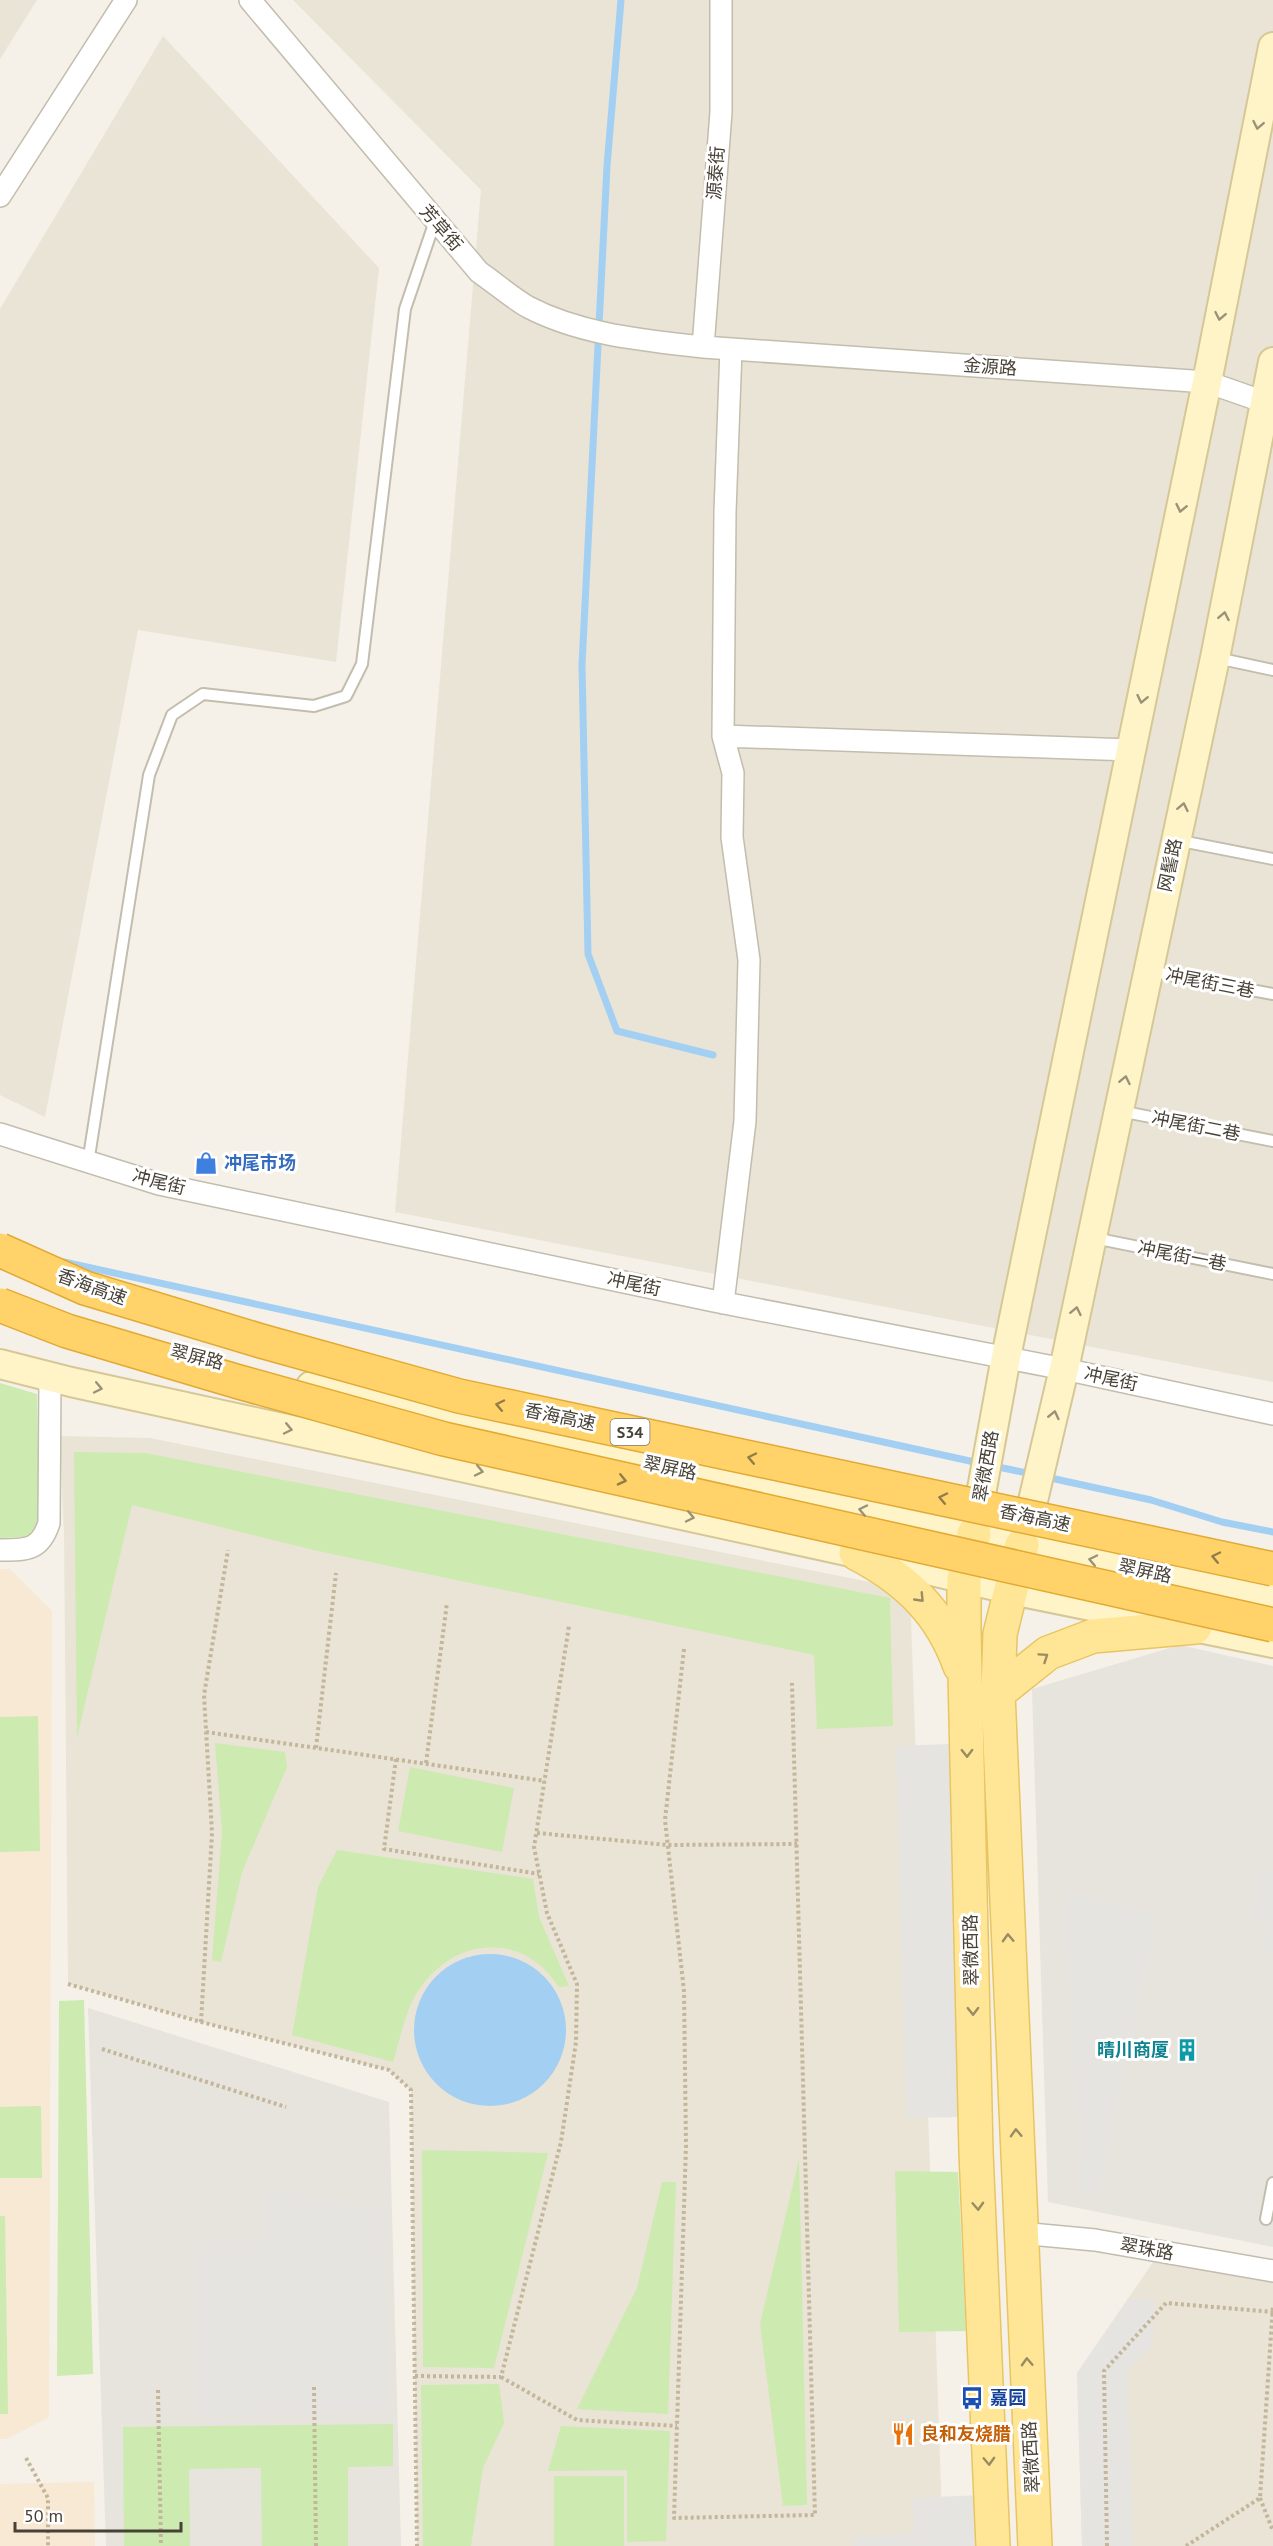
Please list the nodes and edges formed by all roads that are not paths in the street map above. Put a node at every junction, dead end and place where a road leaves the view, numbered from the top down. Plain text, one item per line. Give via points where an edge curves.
1 (126, 0) edge
2 (250, 0) edge
3 (722, 0) edge
4 (1273, 47) edge
5 (0, 196) edge
6 (435, 221) junction
7 (703, 347) junction
8 (731, 349) junction
9 (1273, 362) edge
10 (1207, 382) junction
11 (1269, 404) edge
12 (1215, 658) junction
13 (1273, 670) edge
14 (723, 736) junction
15 (1131, 750) junction
16 (1176, 840) junction
17 (1273, 859) edge
18 (1148, 970) junction
19 (1273, 994) edge
20 (1119, 1110) junction
21 (0, 1134) edge
22 (1273, 1141) edge
23 (88, 1163) junction
24 (1092, 1238) junction
25 (0, 1250) edge
26 (1273, 1274) edge
27 (723, 1303) junction
28 (0, 1305) edge
29 (0, 1311) edge
30 (1006, 1358) junction
31 (0, 1364) edge
32 (1064, 1369) junction
33 (50, 1377) junction
34 (1273, 1414) edge
35 (974, 1534) junction
36 (1022, 1545) junction
37 (0, 1550) edge
38 (856, 1553) junction
39 (1273, 1569) edge
40 (964, 1579) junction
41 (1012, 1590) junction
42 (1273, 1598) edge
43 (1273, 1625) edge
44 (1195, 1627) junction
45 (1273, 1643) edge
46 (998, 1693) junction
47 (966, 1694) junction
48 (1273, 2183) edge
49 (1266, 2219) dead end
50 (1020, 2233) junction
51 (1273, 2271) edge
52 (993, 2546) edge
53 (1035, 2546) edge

1 - 5 street
2 - 6 street, 芳草街
3 - 7 street, 源泰街 via 721,112
4 -> 10 main road, 翠微西路
6 - 7 street, 芳草街 via 479,272 527,306 584,329
6 - 23 lane via 405,309 362,664 346,696 314,706 203,693 172,715 149,775
7 - 8 street, 金源路
8 - 10 street, 金源路
8 - 14 street
9 - 11 main road, 网髻路
10 - 11 street, 金源路
10 -> 15 main road, 翠微西路
12 -> 11 main road, 网髻路
12 - 13 lane
16 -> 12 main road, 网髻路
14 - 15 street
14 - 27 street via 733,773 732,837 749,960 745,1121
15 - 30 main road, 翠微西路
16 - 17 lane
16 - 18 main road, 网髻路
18 - 19 lane, 冲尾街三巷
20 -> 18 main road, 网髻路
20 - 22 lane, 冲尾街二巷
20 - 24 main road, 网髻路
21 - 23 street, 冲尾街
23 - 27 street, 冲尾街 via 159,1184
24 - 26 lane, 冲尾街一巷
32 -> 24 main road, 网髻路
39 -> 25 highway, 香海高速 / S34, bridge via 459,1396 85,1287
27 - 30 street, 冲尾街
28 -> 43 highway, bridge via 90,1338 444,1439
35 -> 29 main road, 翠屏路 via 447,1420
30 - 32 street, 冲尾街
30 - 35 main road, 翠微西路
31 - 33 main road
32 - 34 street, 冲尾街
36 -> 32 main road, 翠微西路
33 - 37 street via 49,1523 45,1536 36,1545 25,1550
33 -> 38 main road
35 - 36 main road, 翠屏路
35 - 40 main road, 翠微西路
36 - 41 main road, 翠微西路
42 -> 36 main road, 翠屏路
38 - 40 main road
38 -> 47 main road via 904,1582 932,1610 954,1650
40 - 41 main road
40 - 47 main road, 翠微西路
41 - 44 main road
41 - 46 main road, 翠微西路 via 1000,1634
44 - 45 main road
46 -> 44 main road via 1048,1653 1093,1636
50 -> 46 main road, 翠微西路
47 -> 52 main road, 翠微西路 via 976,2163
48 - 49 lane
50 - 51 street, 翠珠路 via 1095,2240
53 -> 50 main road, 翠微西路

